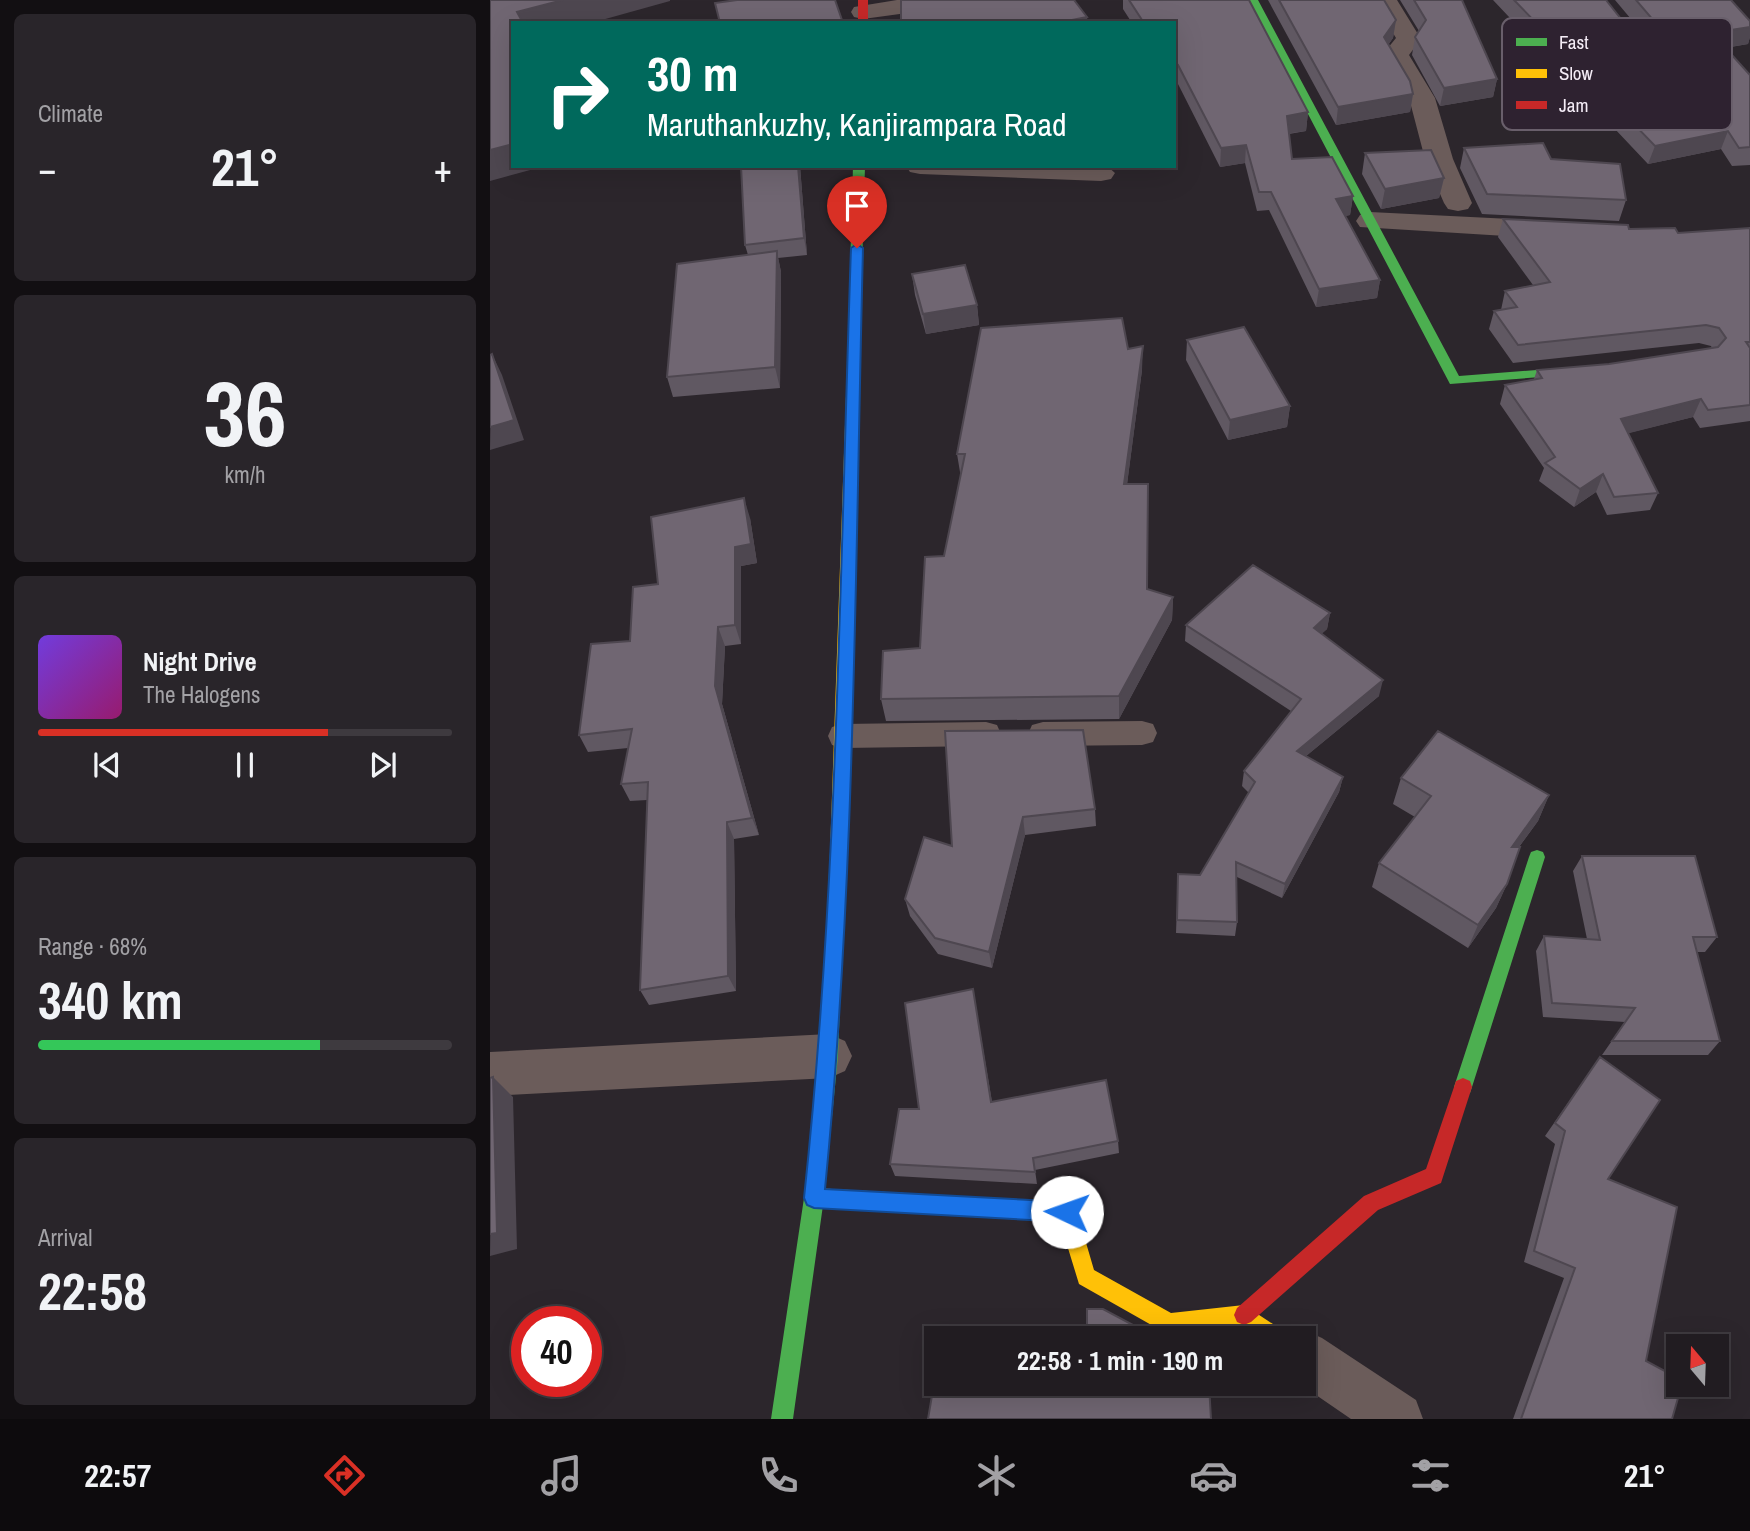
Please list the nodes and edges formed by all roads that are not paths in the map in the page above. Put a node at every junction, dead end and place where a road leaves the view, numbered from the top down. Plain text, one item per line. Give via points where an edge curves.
1 (951, 0) edge
2 (1253, 0) edge
3 (1385, 0) edge
4 (863, 12) edge
5 (859, 168) edge
6 (972, 168) edge
7 (1101, 173) dead end
8 (1458, 203) dead end
9 (1370, 221) junction
10 (1586, 231) edge
11 (1602, 369) edge
12 (1142, 733) dead end
13 (843, 736) junction
14 (1537, 857) dead end
15 (829, 1056) junction
16 (490, 1074) edge
17 (814, 1198) junction
18 (1244, 1315) junction
19 (1260, 1326) edge
20 (1316, 1364) edge
21 (782, 1419) edge
22 (1397, 1419) edge

1 - 4 street
2 - 9 street
3 - 8 street via 1409,39 1396,54 1422,98 1439,159
5 - 13 street
6 - 7 street
9 - 10 street
9 - 11 street via 1455,381
12 - 13 lane
13 - 15 street
14 - 18 street via 1434,1175 1371,1203
15 - 16 street
15 - 17 street
17 - 18 street via 1067,1212 1086,1277 1169,1324
17 - 21 street
18 - 19 street
20 - 22 street

